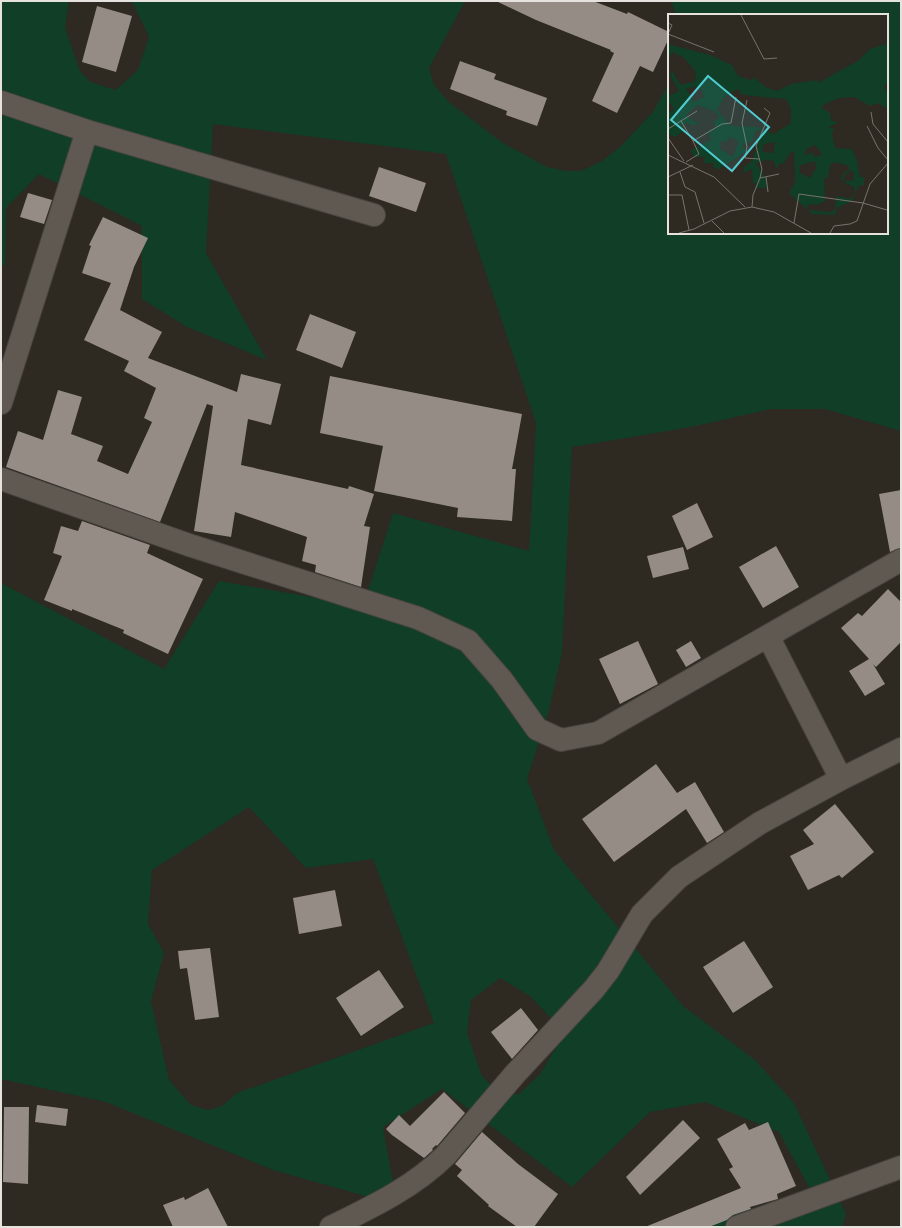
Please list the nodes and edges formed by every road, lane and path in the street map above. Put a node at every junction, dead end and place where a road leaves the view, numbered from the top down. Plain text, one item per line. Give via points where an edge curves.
1 (1, 102) edge
2 (87, 131) junction
3 (374, 215) dead end
4 (1, 403) edge
5 (1, 479) edge
6 (901, 560) edge
7 (768, 636) junction
8 (901, 749) edge
9 (841, 780) junction
10 (901, 1167) edge
11 (331, 1227) edge
12 (736, 1227) edge

1 - 2 street
2 - 3 street
2 - 4 street
5 - 7 street via 189,545 418,618 468,641 502,680 537,729 561,740 598,733
6 - 7 street
7 - 9 street
8 - 9 street
9 - 11 street via 760,823 679,877 642,914 594,990 515,1074 446,1155 436,1165 384,1201
10 - 12 street

